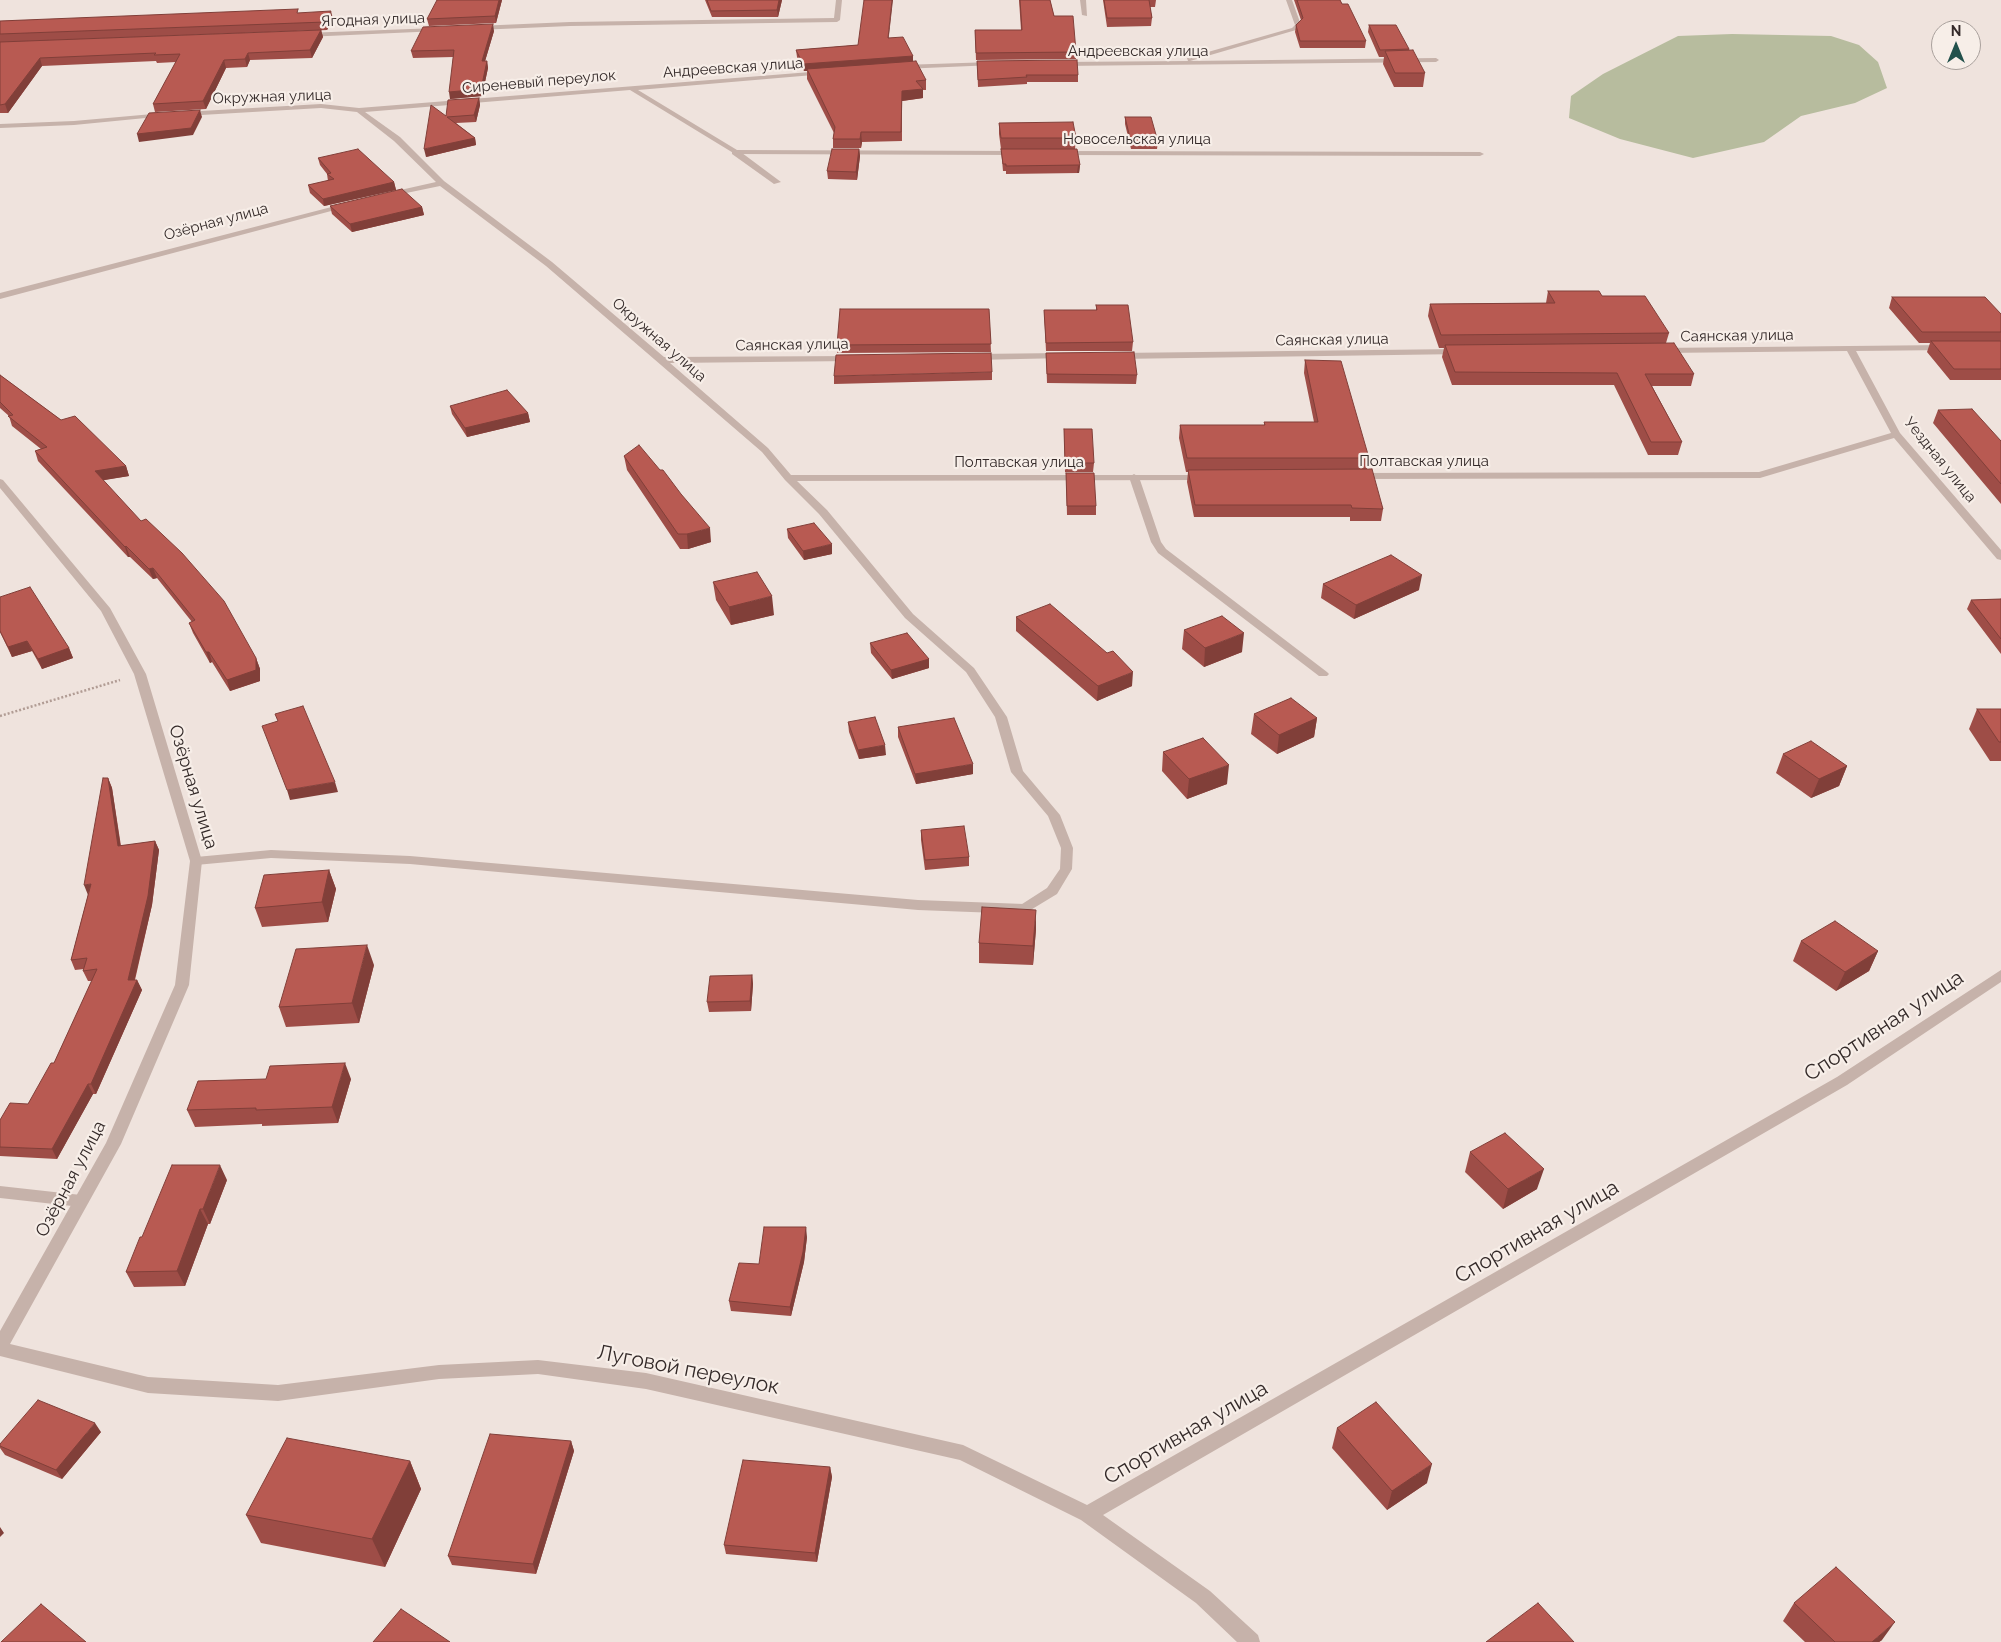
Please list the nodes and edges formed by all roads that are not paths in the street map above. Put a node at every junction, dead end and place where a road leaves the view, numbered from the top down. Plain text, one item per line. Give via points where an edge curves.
1 (839, 0) edge
2 (1083, 0) edge
3 (1289, 0) edge
4 (1085, 15) dead end
5 (470, 28) edge
6 (441, 30) edge
7 (294, 35) edge
8 (1436, 60) dead end
9 (1003, 64) edge
10 (1053, 64) edge
11 (1172, 64) junction
12 (897, 68) edge
13 (828, 73) edge
14 (631, 88) junction
15 (359, 110) junction
16 (0, 126) edge
17 (735, 152) junction
18 (1023, 153) edge
19 (1053, 153) edge
20 (1480, 154) dead end
21 (777, 182) dead end
22 (441, 183) junction
23 (384, 197) edge
24 (355, 204) edge
25 (0, 296) edge
26 (1954, 348) edge
27 (1850, 349) junction
28 (1650, 350) edge
29 (1470, 352) edge
30 (1072, 356) edge
31 (1111, 356) edge
32 (962, 357) edge
33 (862, 358) edge
34 (662, 360) junction
35 (1896, 434) junction
36 (1343, 476) edge
37 (1134, 477) junction
38 (1214, 477) edge
39 (788, 478) junction
40 (0, 482) edge
41 (2001, 558) edge
42 (1323, 674) dead end
43 (196, 861) junction
44 (2001, 975) edge
45 (0, 1192) edge
46 (81, 1201) junction
47 (0, 1348) edge
48 (1087, 1514) junction
49 (1251, 1642) edge

1 - 5 street via 837,20
2 - 4 street
3 - 11 street via 1298,25 1294,29
6 - 7 street, Ягодная улица
8 - 11 street, Андреевская улица
9 - 12 street
10 - 11 street, Андреевская улица
13 - 14 street, Андреевская улица
14 - 15 street, Сиреневый переулок
14 - 17 street
15 - 16 street, Окружная улица via 312,107
15 - 22 street, Окружная улица via 397,139
17 - 18 street
17 - 21 street
19 - 20 street, Новосельская улица
22 - 23 street
22 - 34 street, Окружная улица via 537,254
24 - 25 street, Озёрная улица
26 - 27 street, Саянская улица
27 - 28 street, Саянская улица
27 - 35 street, Уездная улица
29 - 31 street, Саянская улица
30 - 32 street
33 - 34 street, Саянская улица
34 - 39 street, Окружная улица via 765,450
35 - 36 street, Полтавская улица via 1760,474
35 - 41 street, Уездная улица
37 - 38 street, Полтавская улица
37 - 39 street, Полтавская улица
37 - 42 street via 1162,551
39 - 43 street, Окружная улица via 823,512 910,616 970,670 1001,717 1017,772 1054,815 1066,848 1066,869 1052,892 1024,909 918,906 410,860 271,854
40 - 43 street, Озёрная улица via 106,610 140,674
43 - 46 street, Озёрная улица via 182,985 113,1144
44 - 48 street, Спортивная улица via 1842,1081
45 - 46 street
46 - 47 street, Озёрная улица
47 - 48 street, Луговой переулок via 148,1385 278,1393 439,1372 538,1367 646,1381 963,1453
48 - 49 street, Луговой переулок via 1203,1597

